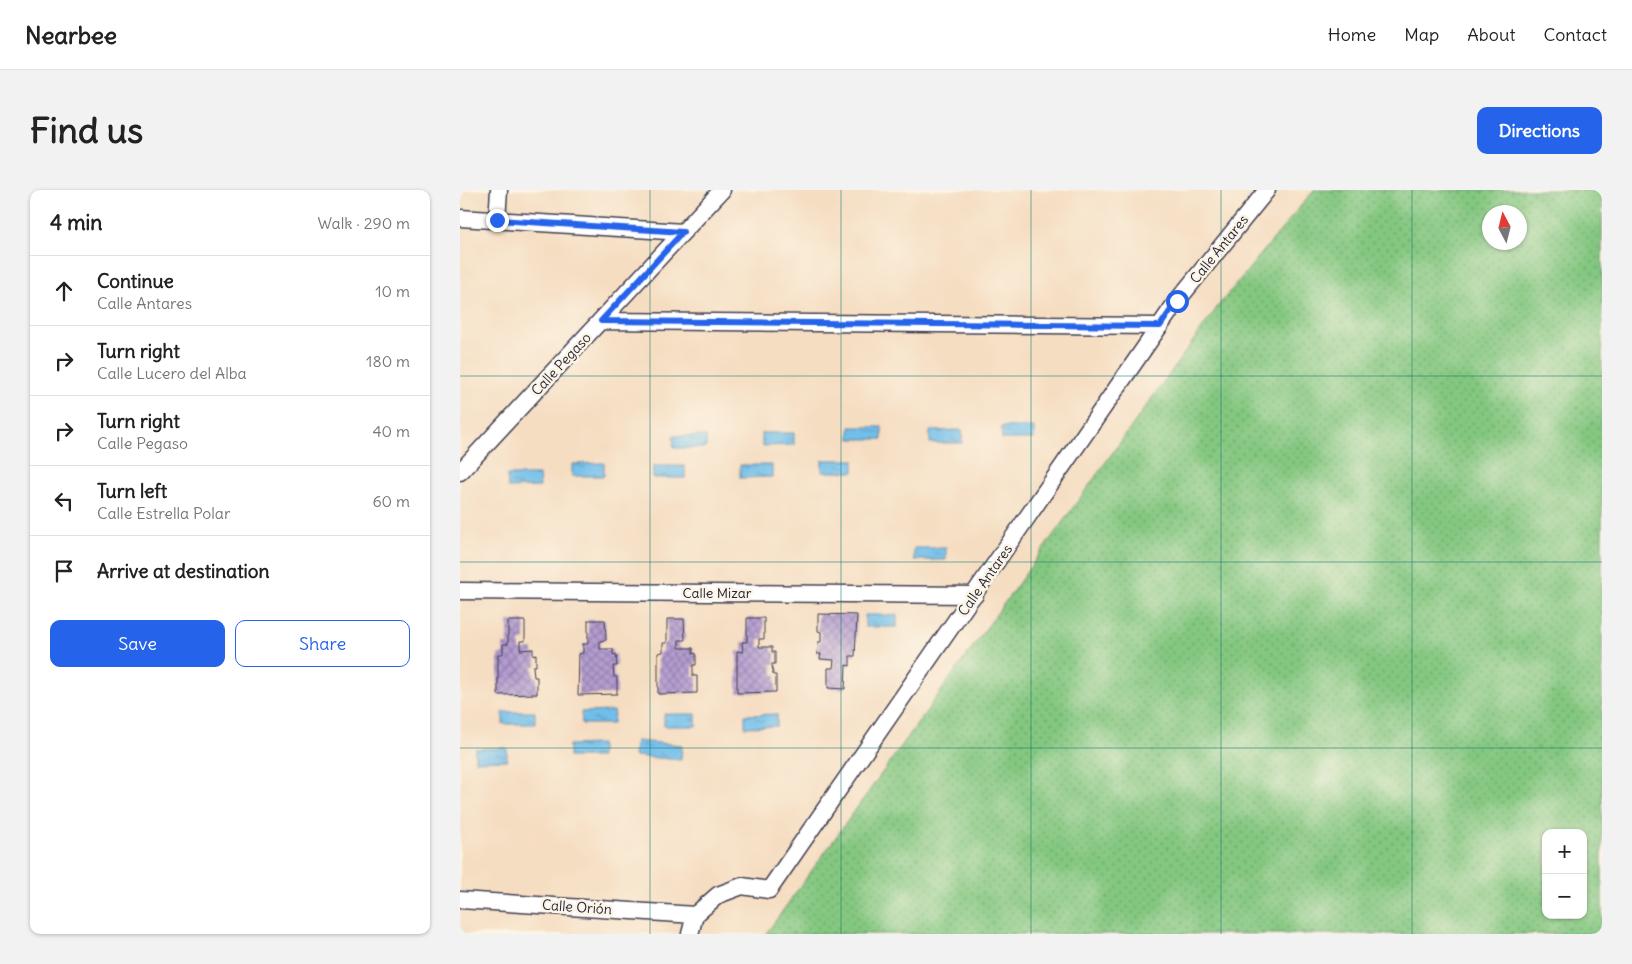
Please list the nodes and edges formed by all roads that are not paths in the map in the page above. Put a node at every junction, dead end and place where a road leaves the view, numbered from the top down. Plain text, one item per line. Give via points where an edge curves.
1 (499, 190) edge
2 (722, 190) edge
3 (1267, 190) edge
4 (460, 218) edge
5 (497, 220) junction
6 (683, 232) junction
7 (601, 321) junction
8 (1160, 326) junction
9 (460, 472) edge
10 (460, 591) edge
11 (975, 596) junction
12 (460, 900) edge
13 (695, 915) junction
14 (690, 934) edge

1 - 5 street
2 - 6 street, Calle Pegaso
3 - 8 street, Calle Antares
4 - 5 street
5 - 6 street
6 - 7 street, Calle Pegaso
7 - 8 street
7 - 9 street, Calle Pegaso
8 - 11 street, Calle Antares
10 - 11 street, Calle Mizar
11 - 13 street, Calle Antares via 769,890 742,886 718,895
12 - 13 street, Calle Orión
13 - 14 street

